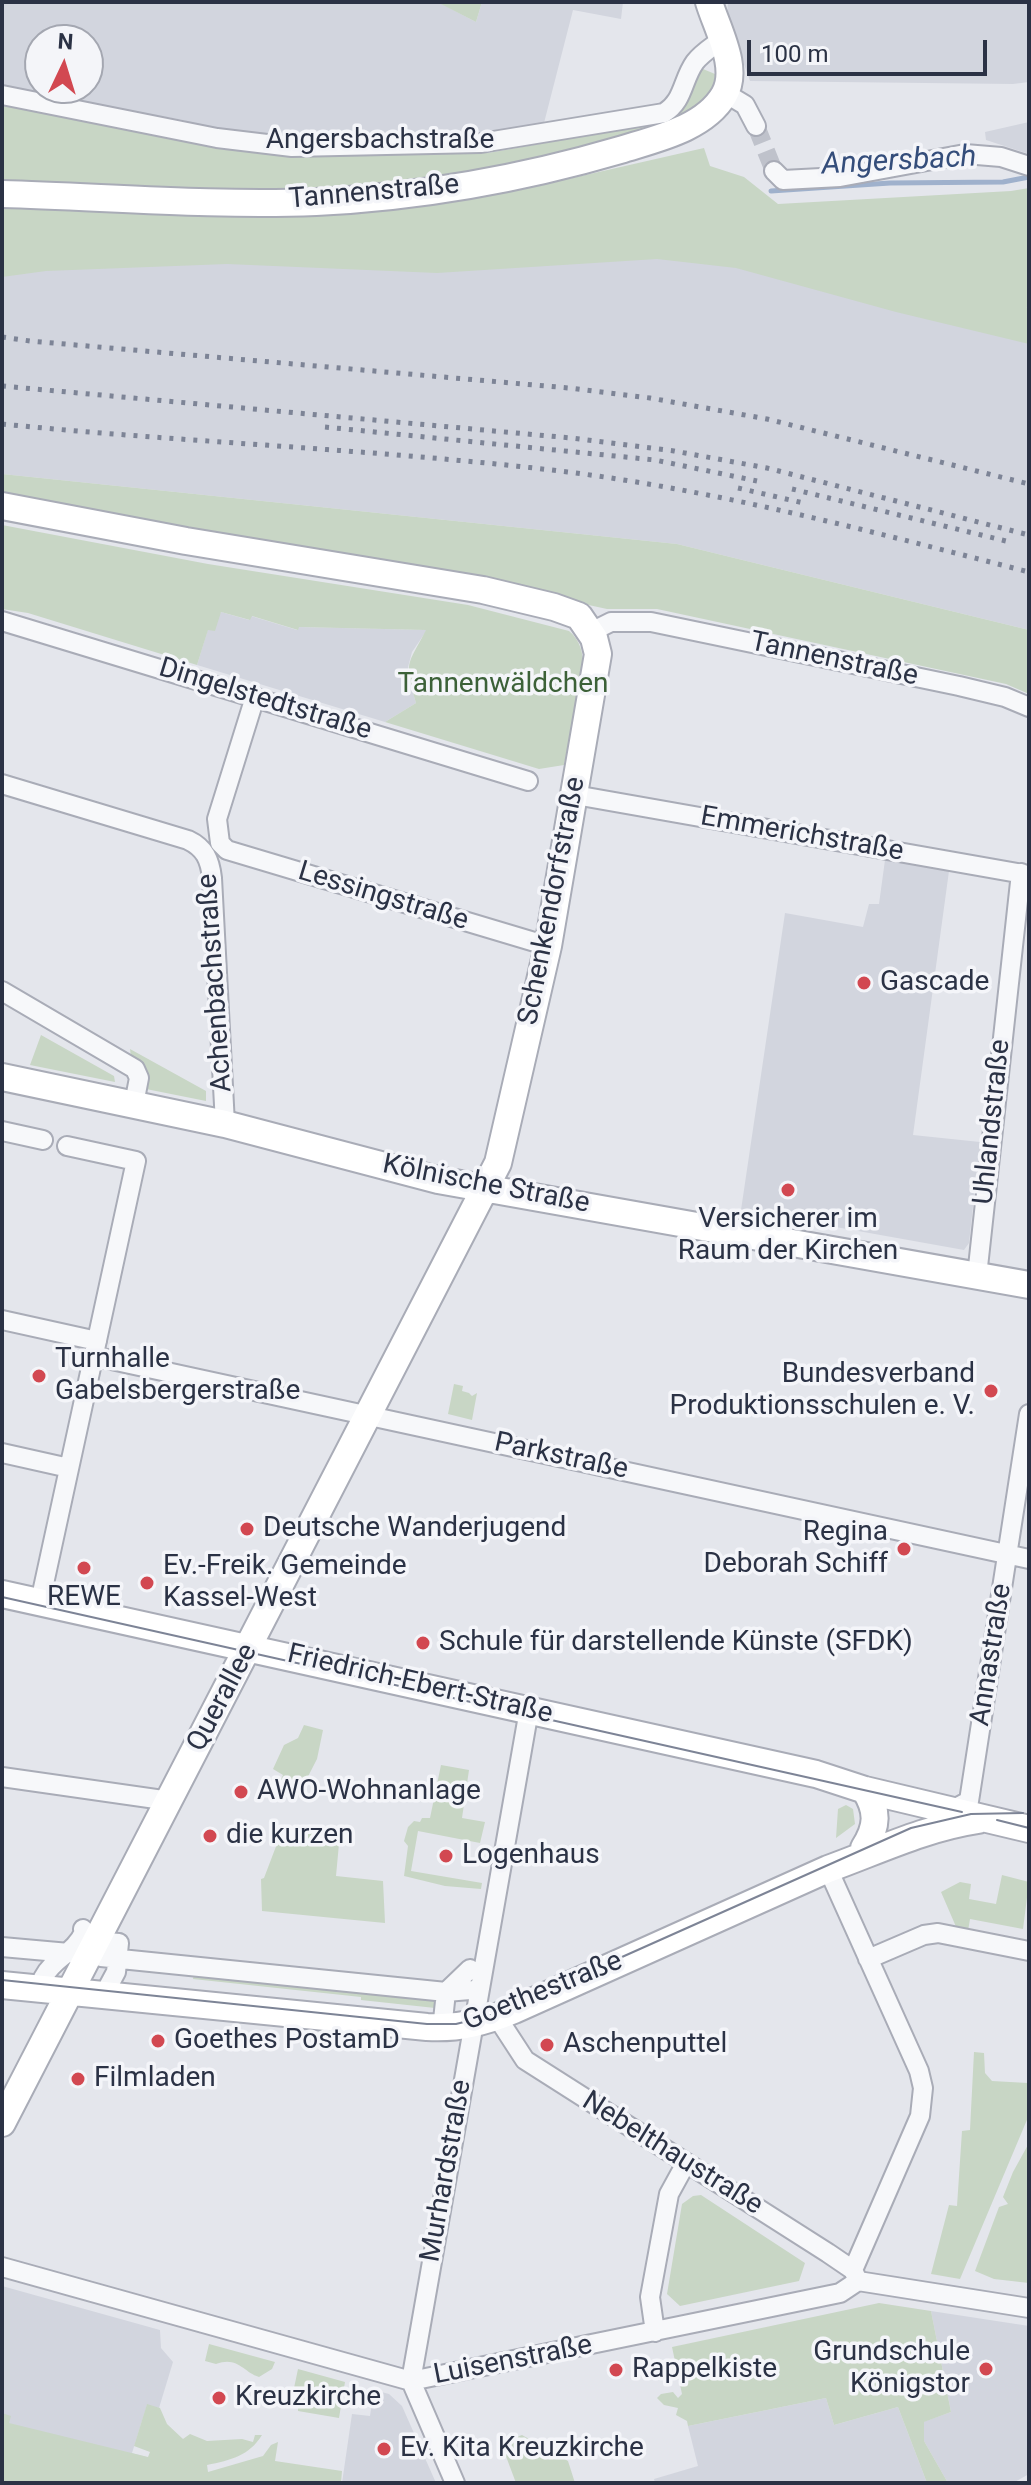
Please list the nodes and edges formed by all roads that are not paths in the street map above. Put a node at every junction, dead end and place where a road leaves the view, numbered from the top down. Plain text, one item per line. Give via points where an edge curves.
1 (709, 2) edge
2 (721, 40) junction
3 (725, 93) junction
4 (2, 95) edge
5 (756, 126) tunnel mouth
6 (1029, 166) edge
7 (774, 171) dead end
8 (2, 194) edge
9 (2, 506) edge
10 (2, 621) edge
11 (585, 624) junction
12 (255, 697) junction
13 (1029, 707) edge
14 (528, 781) dead end
15 (2, 784) edge
16 (575, 795) junction
17 (220, 843) joint
18 (1025, 874) edge
19 (548, 946) junction
20 (2, 991) edge
21 (2, 1077) edge
22 (134, 1104) junction
23 (225, 1124) junction
24 (2, 1131) edge
25 (43, 1140) dead end
26 (67, 1146) dead end
27 (487, 1188) junction
28 (977, 1276) junction
29 (1029, 1285) edge
30 (2, 1320) edge
31 (95, 1348) junction
32 (1029, 1414) edge
33 (369, 1415) junction
34 (2, 1453) edge
35 (69, 1468) junction
36 (1007, 1554) junction
37 (1029, 1559) edge
38 (2, 1594) edge
39 (40, 1602) junction
40 (249, 1648) junction
41 (529, 1710) junction
42 (2, 1777) edge
43 (837, 1779) junction
44 (865, 1790) junction
45 (170, 1801) junction
46 (975, 1809) junction
47 (1029, 1814) edge
48 (1029, 1829) edge
49 (864, 1848) junction
50 (828, 1869) junction
51 (96, 1945) junction
52 (2, 1947) edge
53 (1029, 1951) edge
54 (868, 1959) junction
55 (43, 1978) dead end
56 (115, 1984) dead end
57 (2, 1985) edge
58 (71, 1991) junction
59 (446, 1992) junction
60 (475, 2004) junction
61 (443, 2020) dead end
62 (2, 2123) edge
63 (686, 2163) junction
64 (2, 2267) edge
65 (855, 2275) junction
66 (1029, 2308) edge
67 (655, 2332) junction
68 (411, 2381) junction
69 (455, 2483) edge

1 - 2 street
2 - 3 street via 730,71
2 - 4 street, Angersbachstraße via 694,64 677,103 664,113 481,143 292,147 217,138
3 - 5 street via 745,105
3 - 8 street, Tannenstraße via 707,115 654,139 512,178 429,192 315,202
6 - 7 street via 965,154 840,177 783,180
9 - 11 street via 483,590 554,607
10 - 12 street, Dingelstedtstraße
11 - 13 street, Tannenstraße via 651,622 959,686
11 - 16 street, Schenkendorfstraße via 598,654
12 - 14 street, Dingelstedtstraße
12 - 17 street, Achenbachstraße via 217,819
15 - 23 street, Achenbachstraße via 199,845 206,853 212,878
16 - 18 street, Emmerichstraße
16 - 19 street, Schenkendorfstraße
17 - 19 street, Lessingstraße via 227,850
18 - 28 street, Uhlandstraße
19 - 27 street, Schenkendorfstraße via 498,1163
20 - 22 street via 135,1069 139,1078
21 - 22 street, Kölnische Straße
22 - 23 street, Kölnische Straße
23 - 27 street, Kölnische Straße
24 - 25 street
26 - 31 street via 136,1161
27 - 28 street, Kölnische Straße
27 - 33 street, Querallee
28 - 29 street, Kölnische Straße
30 - 31 street, Parkstraße
31 - 33 street, Parkstraße
31 - 35 street
32 - 36 street, Annastraße
33 - 36 street, Parkstraße
33 - 40 street, Querallee
34 - 35 street
35 - 39 street
36 - 37 street, Parkstraße
36 - 46 street, Annastraße
38 - 39 street, Friedrich-Ebert-Straße
39 - 40 street, Friedrich-Ebert-Straße
40 - 41 street, Friedrich-Ebert-Straße
40 - 45 street, Querallee
41 - 43 street, Friedrich-Ebert-Straße
41 - 60 street, Murhardstraße
42 - 45 street
43 - 44 street, Friedrich-Ebert-Straße
43 - 46 street, Friedrich-Ebert-Straße via 867,1780
44 - 46 street, Friedrich-Ebert-Straße
44 - 49 street via 876,1812
45 - 58 street, Querallee
46 - 47 street, Friedrich-Ebert-Straße
46 - 48 street, Friedrich-Ebert-Straße
46 - 49 street, Goethestraße
46 - 50 street, Goethestraße
49 - 50 street, Goethestraße
50 - 54 street
50 - 60 street, Goethestraße
51 - 52 street
51 - 55 street via 50,1965
51 - 56 street
51 - 59 street
53 - 54 street via 938,1933
54 - 65 street via 919,2071 923,2098
57 - 58 street, Goethestraße
58 - 60 street, Goethestraße via 453,2028
58 - 62 street, Querallee
59 - 60 street
59 - 60 street via 470,1969
59 - 61 street
60 - 63 street, Nebelthaustraße via 525,2060
60 - 68 street, Murhardstraße
63 - 65 street, Nebelthaustraße
63 - 67 street via 669,2194 650,2297
64 - 68 street, Luisenstraße
65 - 66 street
65 - 67 street, Luisenstraße via 840,2293
67 - 68 street, Luisenstraße
68 - 69 street

